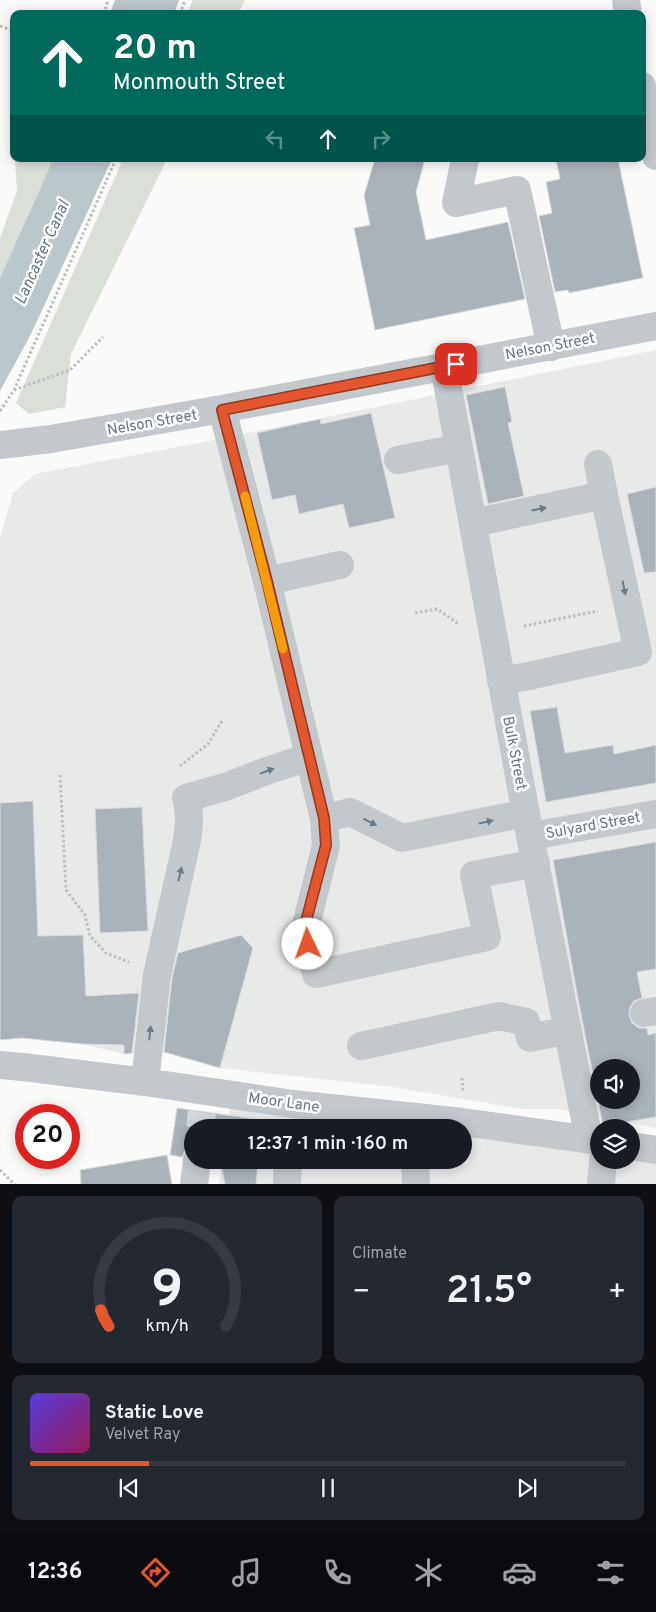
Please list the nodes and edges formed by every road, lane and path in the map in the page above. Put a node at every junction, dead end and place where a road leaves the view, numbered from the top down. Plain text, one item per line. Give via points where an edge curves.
1 (646, 106) edge
2 (656, 156) edge
3 (115, 162) edge
4 (464, 162) edge
5 (656, 326) edge
6 (103, 337) dead end
7 (551, 346) junction
8 (444, 366) junction
9 (14, 390) junction
10 (222, 410) junction
11 (0, 411) edge
12 (0, 445) edge
13 (458, 448) junction
14 (398, 460) dead end
15 (598, 464) dead end
16 (604, 495) junction
17 (473, 523) junction
18 (340, 565) dead end
19 (267, 581) junction
20 (628, 605) junction
21 (415, 613) dead end
22 (459, 624) dead end
23 (492, 633) junction
24 (501, 680) junction
25 (222, 721) dead end
26 (309, 757) junction
27 (178, 767) dead end
28 (60, 774) dead end
29 (656, 814) edge
30 (324, 818) junction
31 (528, 824) junction
32 (536, 863) junction
33 (156, 975) junction
34 (568, 1030) junction
35 (360, 1046) dead end
36 (0, 1065) edge
37 (145, 1082) junction
38 (292, 1116) edge
39 (353, 1119) edge
40 (590, 1119) edge
41 (472, 1124) edge
42 (590, 1146) edge
43 (640, 1147) edge
44 (656, 1150) edge
45 (196, 1169) edge
46 (415, 1169) edge
47 (599, 1169) edge
48 (0, 1170) edge
49 (15, 1184) edge
50 (194, 1184) edge
51 (416, 1184) edge
52 (601, 1184) edge

1 - 2 street
3 - 9 path
4 - 7 street via 456,203 517,190
5 - 7 street, Nelson Street
6 - 9 path via 70,370
7 - 8 street, Nelson Street
8 - 10 street, Nelson Street
8 - 13 street, Bulk Street
9 - 11 path
10 - 12 street, Nelson Street
10 - 19 street
13 - 14 street
13 - 17 street, Bulk Street
15 - 16 street
17 -> 16 street
16 -> 20 street
17 - 23 street, Bulk Street
18 - 19 street
19 - 26 street
20 - 23 path
20 - 24 street via 638,652
21 - 22 path via 438,609
23 - 24 street, Bulk Street
24 - 31 street, Bulk Street
25 - 27 path via 208,744
26 - 30 street
33 -> 26 street via 190,824 186,798
28 - 33 path via 66,890 85,915 90,936 106,954
29 - 31 street, Sulyard Street
30 -> 31 street, Sulyard Street via 350,812 402,838
30 - 32 street via 326,845 304,929 316,974 487,937 474,876
31 - 32 street, Bulk Street
32 - 34 street, Bulk Street
37 -> 33 street
34 - 35 street via 530,1038 526,1022 499,1016
34 - 40 street, Bulk Street
36 - 37 street, Moor Lane
37 - 38 street, Moor Lane via 203,1101
38 - 39 street, Moor Lane
41 - 42 street, Moor Lane
43 - 44 street
45 - 50 street
46 - 51 street
47 - 52 street, Bulk Street
48 - 49 path

